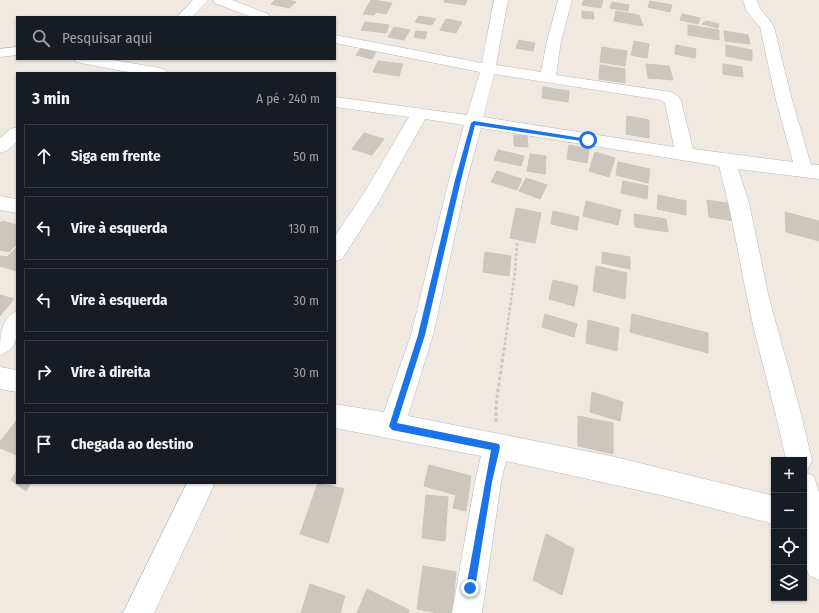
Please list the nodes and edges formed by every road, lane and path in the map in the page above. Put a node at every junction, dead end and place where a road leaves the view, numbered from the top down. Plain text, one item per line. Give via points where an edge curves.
1 (201, 0) edge
2 (220, 0) edge
3 (501, 0) edge
4 (565, 0) edge
5 (750, 0) edge
6 (185, 16) edge
7 (260, 16) edge
8 (336, 39) edge
9 (16, 51) edge
10 (0, 53) edge
11 (86, 60) edge
12 (96, 62) junction
13 (156, 68) edge
14 (488, 69) junction
15 (84, 72) edge
16 (548, 78) junction
17 (336, 102) edge
18 (420, 114) junction
19 (474, 123) junction
20 (16, 134) edge
21 (0, 147) edge
22 (685, 155) junction
23 (726, 161) junction
24 (812, 172) edge
25 (0, 203) edge
26 (16, 206) edge
27 (517, 243) dead end
28 (337, 246) edge
29 (16, 322) edge
30 (0, 345) edge
31 (0, 378) edge
32 (16, 381) edge
33 (336, 416) edge
34 (392, 426) junction
35 (496, 447) junction
36 (798, 457) edge
37 (201, 484) edge
38 (805, 493) edge
39 (771, 509) edge
40 (808, 519) edge
41 (819, 565) edge
42 (138, 613) edge
43 (467, 613) edge

1 - 6 street
2 - 7 street
3 - 14 street
4 - 16 street via 554,41
5 - 24 street via 754,14 764,21 766,26 784,100
8 - 14 street
9 - 10 street
11 - 12 street
12 - 13 street
12 - 15 street
14 - 16 street
14 - 19 street
16 - 22 street via 664,96 673,101
17 - 18 street
18 - 19 street
18 - 28 street via 371,198
19 - 22 street
19 - 34 street via 422,335
20 - 21 street
22 - 23 street
23 - 24 street
23 - 36 street via 739,203 758,298
25 - 26 street
27 - 35 path via 496,404
29 - 30 street
31 - 32 street
33 - 34 street
34 - 35 street
35 - 39 street via 631,475
35 - 43 street
37 - 42 street
38 - 40 street
40 - 41 street

